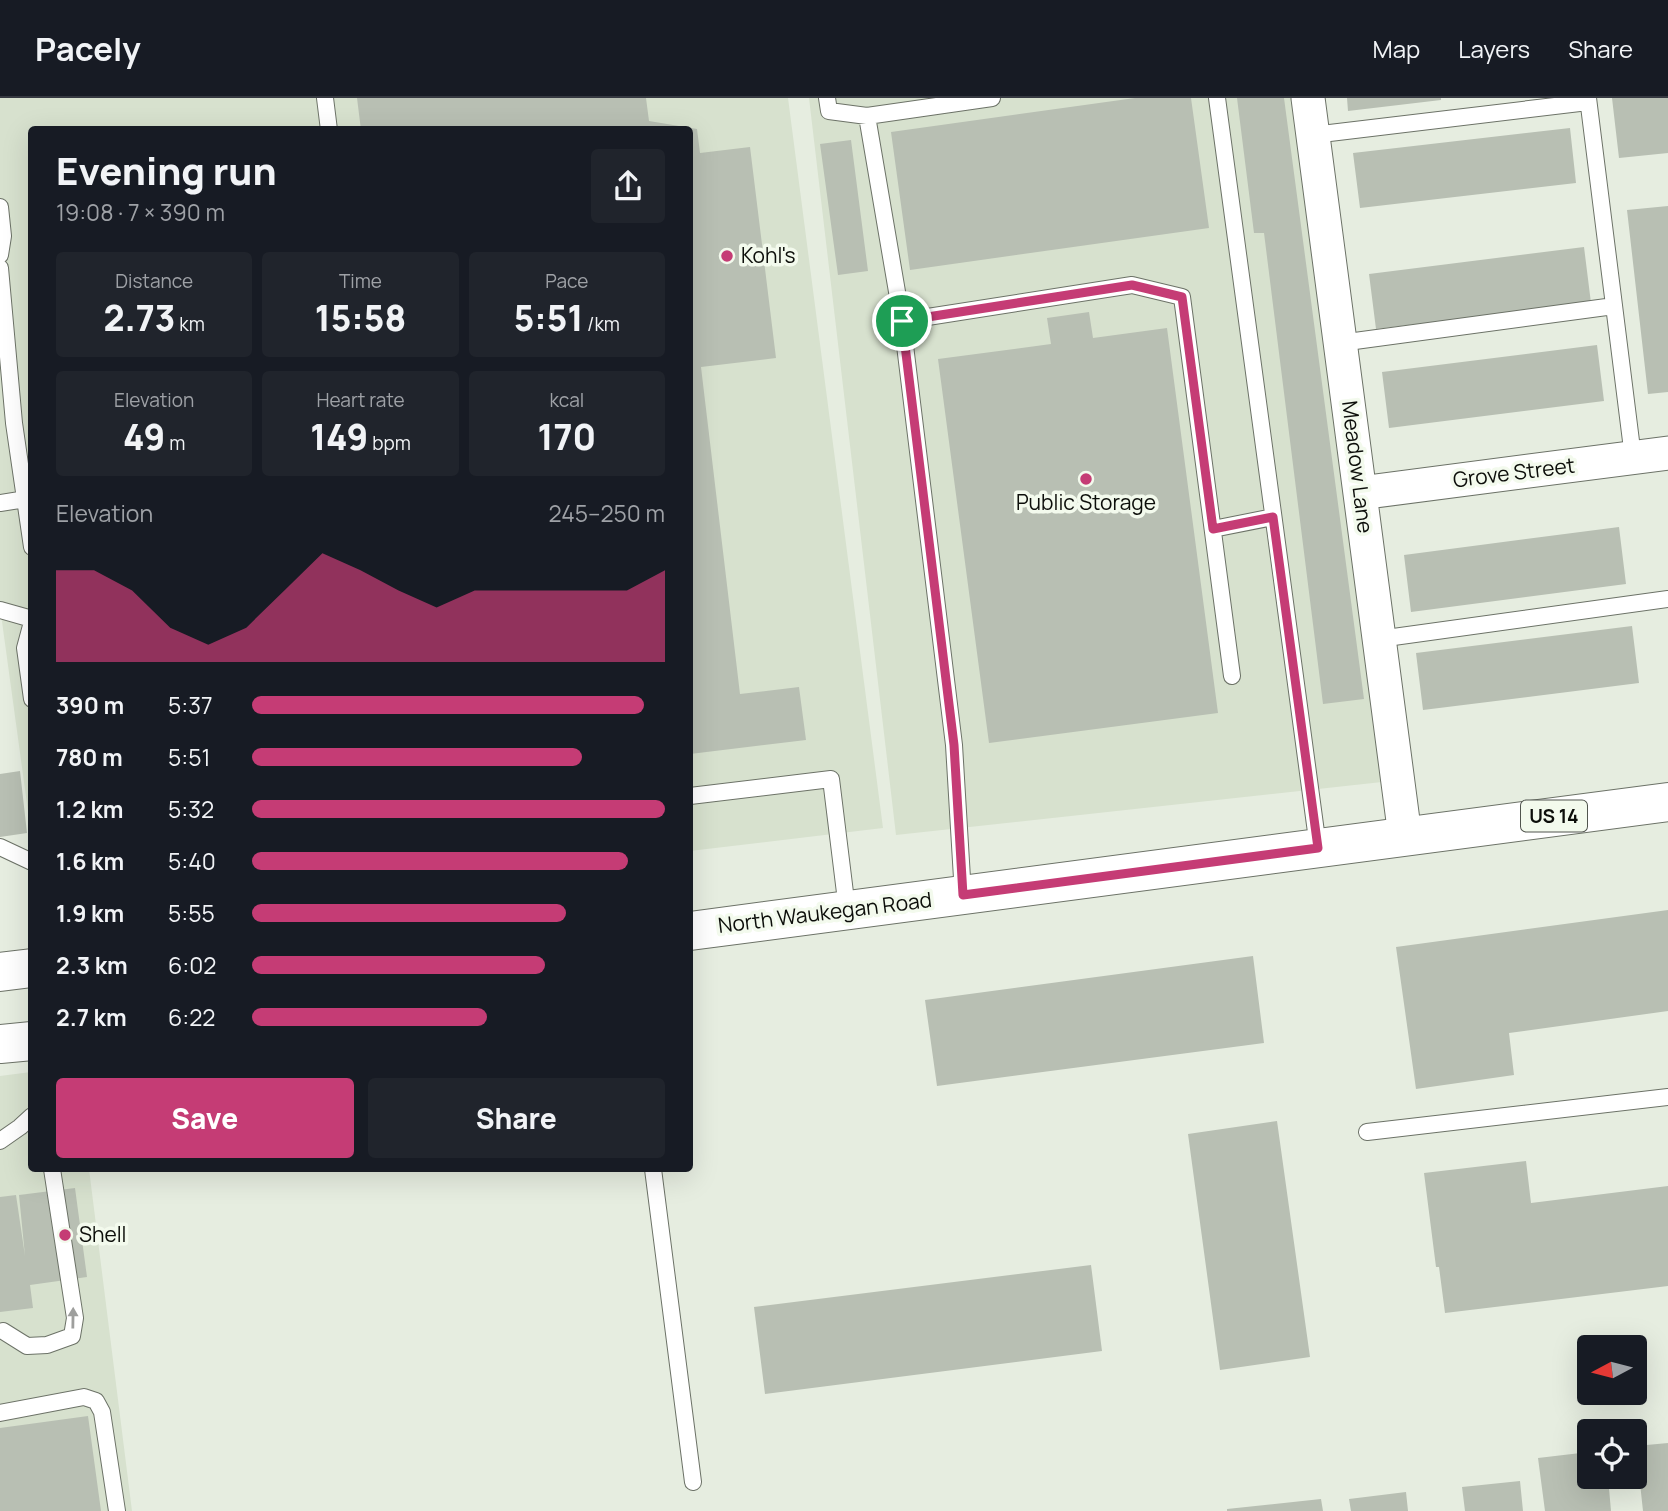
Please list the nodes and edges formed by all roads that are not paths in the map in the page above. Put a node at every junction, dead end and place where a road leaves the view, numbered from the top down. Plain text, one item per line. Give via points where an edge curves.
1 (325, 98) edge
2 (827, 98) edge
3 (992, 98) edge
4 (1217, 98) edge
5 (1308, 98) edge
6 (1588, 100) edge
7 (867, 116) junction
8 (328, 126) edge
9 (1313, 135) junction
10 (0, 207) edge
11 (0, 255) edge
12 (0, 268) edge
13 (1614, 306) junction
14 (902, 321) junction
15 (1340, 343) junction
16 (7, 424) edge
17 (1668, 453) edge
18 (1633, 457) junction
19 (1360, 493) junction
20 (26, 499) junction
21 (0, 503) edge
22 (28, 515) edge
23 (1273, 517) junction
24 (1213, 529) junction
25 (1668, 599) edge
26 (0, 610) edge
27 (28, 619) edge
28 (28, 639) edge
29 (1379, 639) junction
30 (28, 665) edge
31 (1232, 676) dead end
32 (693, 796) edge
33 (1668, 802) edge
34 (1405, 836) junction
35 (0, 847) edge
36 (1318, 848) junction
37 (28, 860) edge
38 (963, 895) junction
39 (847, 909) junction
40 (693, 931) edge
41 (28, 968) edge
42 (0, 972) edge
43 (28, 1041) edge
44 (0, 1044) edge
45 (1668, 1097) edge
46 (28, 1120) edge
47 (1367, 1132) dead end
48 (0, 1141) edge
49 (52, 1172) edge
50 (653, 1172) edge
51 (3, 1331) dead end
52 (0, 1413) edge
53 (693, 1482) dead end
54 (117, 1511) edge

1 - 8 lane
2 - 7 lane via 829,111
3 - 7 lane
4 - 23 lane
5 - 9 street, Meadow Lane
6 - 9 lane
6 - 13 lane
7 - 14 lane
9 - 15 street, Meadow Lane
10 - 11 lane
12 - 16 lane
13 - 15 lane
13 - 18 lane
14 - 24 lane via 1132,285 1182,297
14 - 38 lane via 954,745
15 - 19 street, Meadow Lane
16 - 20 lane
17 - 18 street, Grove Street
18 - 19 street, Grove Street
19 - 29 street, Meadow Lane
20 - 21 lane
20 - 22 lane
23 - 24 lane
23 - 36 lane
24 - 31 lane
25 - 29 lane
26 - 27 lane
28 - 30 lane
29 - 34 street, Meadow Lane
32 - 39 lane via 831,779
33 - 34 main road, North Waukegan Road / US 14
34 - 36 main road, North Waukegan Road / US 14
35 - 37 lane
36 - 38 main road, North Waukegan Road / US 14
38 - 39 main road, North Waukegan Road / US 14
39 - 40 main road, North Waukegan Road / US 14
41 - 42 main road
43 - 44 main road
45 - 47 lane
46 - 48 lane
51 -> 49 lane via 27,1346 72,1336 75,1318
50 - 53 lane
52 - 54 lane via 84,1397 96,1401 102,1412

